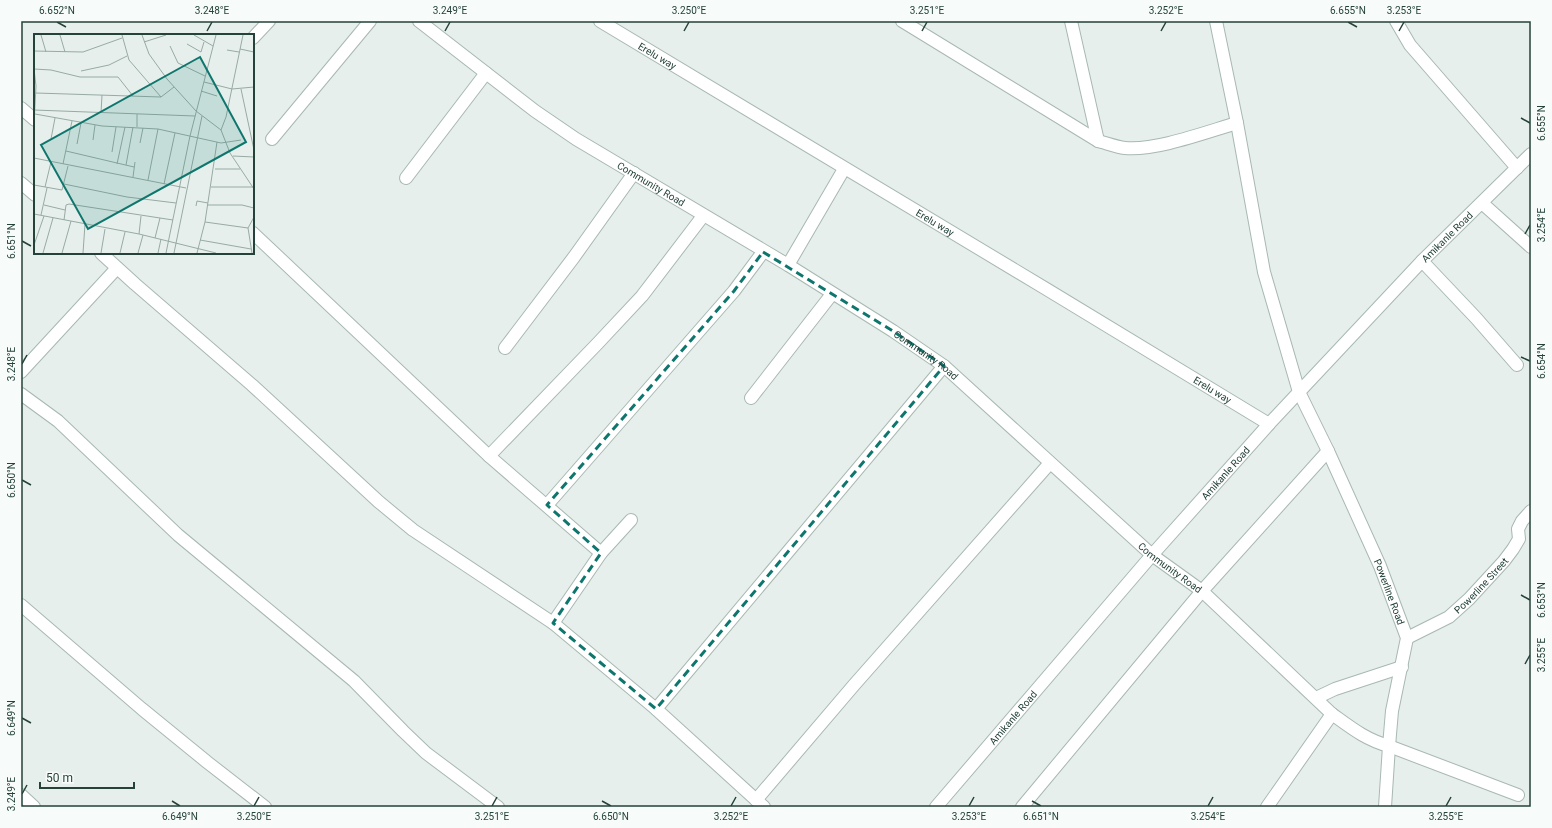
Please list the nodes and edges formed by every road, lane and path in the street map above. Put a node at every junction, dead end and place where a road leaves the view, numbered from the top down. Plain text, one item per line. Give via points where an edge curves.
1 (269, 21) edge
2 (370, 21) edge
3 (419, 21) edge
4 (600, 21) edge
5 (902, 21) edge
6 (1071, 21) edge
7 (1216, 21) edge
8 (1396, 21) edge
9 (254, 37) edge
10 (486, 73) junction
11 (21, 108) edge
12 (34, 119) edge
13 (1237, 123) junction
14 (272, 139) dead end
15 (1098, 141) junction
16 (1531, 154) edge
17 (1517, 168) junction
18 (844, 169) junction
19 (634, 173) junction
20 (406, 178) dead end
21 (21, 183) edge
22 (34, 194) edge
23 (1482, 203) junction
24 (703, 216) junction
25 (254, 234) edge
26 (1531, 247) edge
27 (763, 252) junction
28 (102, 254) edge
29 (1422, 261) junction
30 (788, 266) junction
31 (117, 268) junction
32 (832, 294) junction
33 (505, 348) dead end
34 (1517, 365) dead end
35 (944, 366) junction
36 (21, 372) edge
37 (1299, 392) junction
38 (21, 394) edge
39 (751, 398) dead end
40 (1269, 424) junction
41 (1328, 451) junction
42 (489, 456) junction
43 (1050, 463) junction
44 (547, 505) junction
45 (1531, 511) edge
46 (630, 520) dead end
47 (600, 553) junction
48 (1152, 555) junction
49 (1202, 591) junction
50 (21, 605) edge
51 (553, 623) junction
52 (1407, 638) junction
53 (1402, 667) junction
54 (1316, 698) junction
55 (656, 709) junction
56 (1332, 714) junction
57 (1388, 746) junction
58 (21, 795) edge
59 (1518, 795) dead end
60 (760, 803) edge
61 (34, 807) edge
62 (266, 807) edge
63 (498, 807) edge
64 (936, 807) edge
65 (1022, 807) edge
66 (1267, 807) edge
67 (1385, 807) edge

1 - 9 street
2 - 14 street
3 - 10 street, Community Road
4 - 18 street, Erelu way
5 - 15 street
6 - 15 street
7 - 13 street, Powerline Road
8 - 17 street via 1410,45
10 - 19 street, Community Road via 576,139
10 - 20 street
11 - 12 street
13 - 15 street via 1158,146 1124,148
13 - 37 street, Powerline Road via 1264,272
16 - 17 street, Amikanle Road
17 - 23 street, Amikanle Road
18 - 30 street
18 - 40 street, Erelu way via 1056,293
19 - 24 street, Community Road
19 - 33 street
21 - 22 street
23 - 26 street
23 - 29 street, Amikanle Road
24 - 27 street, Community Road
24 - 42 street via 642,296
25 - 42 street
27 - 30 street, Community Road
27 - 44 street via 734,291
28 - 31 street
29 - 34 street
29 - 37 street, Amikanle Road
30 - 32 street, Community Road
31 - 36 street
31 - 51 street via 413,530
32 - 35 street, Community Road
32 - 39 street
35 - 43 street, Community Road
35 - 55 street
37 - 40 street, Amikanle Road
37 - 41 street, Powerline Road
38 - 63 street via 58,421 178,535 354,681 426,752
40 - 48 street, Amikanle Road
41 - 49 street
41 - 52 street, Powerline Road via 1380,566
42 - 44 street
43 - 48 street, Community Road
43 - 60 street via 854,685
44 - 47 street
45 - 52 street, Powerline Street via 1518,529 1518,539 1513,549 1469,599 1449,617
46 - 47 street
47 - 51 street
48 - 49 street, Community Road
48 - 64 street, Amikanle Road
49 - 54 street, Community Road
49 - 65 street
50 - 62 street via 142,710
51 - 55 street
52 - 53 street, Powerline Road
53 - 54 street via 1335,689
53 - 57 street, Powerline Road via 1392,711
54 - 56 street, Community Road
55 - 60 street
56 - 57 street, Community Road via 1360,734
56 - 66 street
57 - 59 street, Community Road
57 - 67 street, Powerline Road
58 - 61 street

